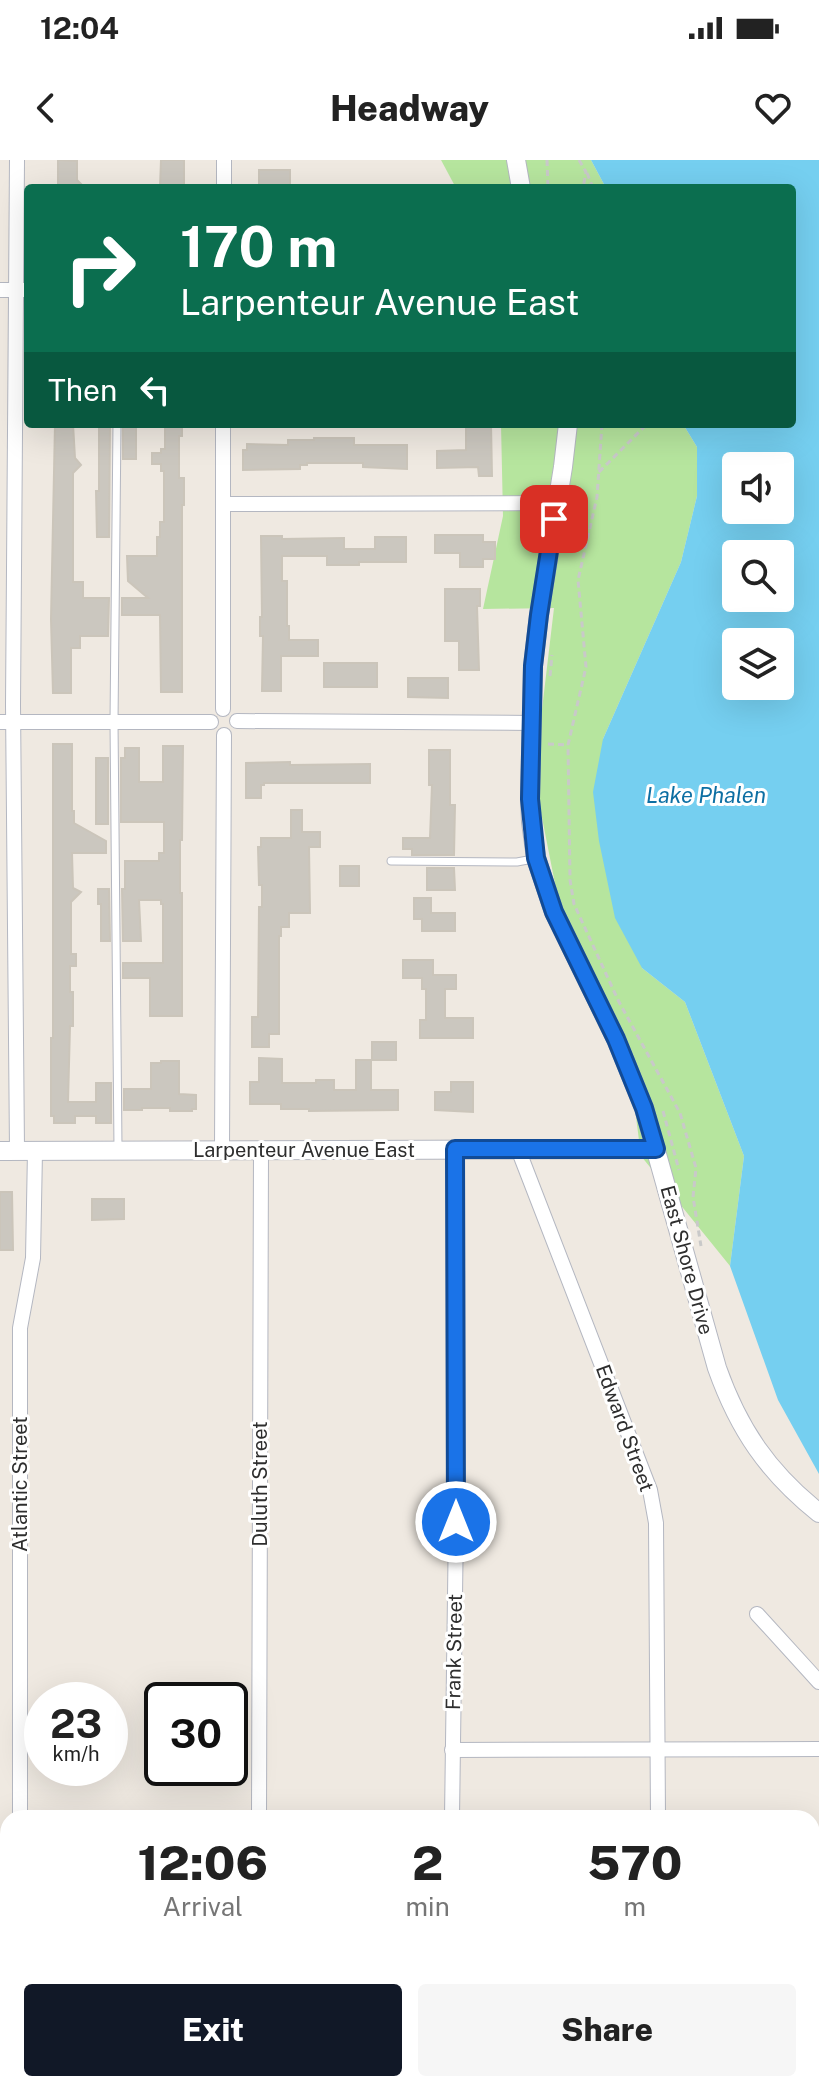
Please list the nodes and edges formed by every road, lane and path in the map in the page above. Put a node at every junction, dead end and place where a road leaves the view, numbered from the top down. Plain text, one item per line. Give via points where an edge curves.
1 (17, 160) edge
2 (224, 160) edge
3 (516, 160) edge
4 (547, 160) edge
5 (579, 160) edge
6 (586, 172) junction
7 (224, 184) edge
8 (520, 184) edge
9 (548, 184) edge
10 (584, 184) edge
11 (591, 184) edge
12 (14, 290) edge
13 (117, 428) edge
14 (223, 428) edge
15 (568, 428) edge
16 (602, 428) edge
17 (643, 428) edge
18 (599, 472) junction
19 (556, 503) junction
20 (223, 504) junction
21 (553, 645) dead end
22 (550, 675) dead end
23 (223, 709) junction
24 (237, 721) junction
25 (7, 722) edge
26 (114, 722) junction
27 (211, 722) junction
28 (532, 723) junction
29 (224, 735) junction
30 (548, 744) dead end
31 (568, 745) junction
32 (536, 858) junction
33 (391, 861) dead end
34 (589, 949) dead end
35 (625, 1025) dead end
36 (660, 1103) dead end
37 (455, 1149) junction
38 (518, 1149) junction
39 (656, 1149) junction
40 (222, 1150) junction
41 (261, 1150) junction
42 (17, 1151) edge
43 (118, 1151) junction
44 (679, 1170) dead end
45 (689, 1206) dead end
46 (819, 1513) edge
47 (757, 1614) dead end
48 (819, 1682) edge
49 (658, 1749) junction
50 (819, 1749) edge
51 (452, 1750) junction
52 (20, 1810) edge
53 (259, 1810) edge
54 (452, 1810) edge
55 (658, 1810) edge

1 - 12 street, Atlantic Street
2 - 7 street
3 - 8 street
4 - 9 path
5 - 6 path
6 - 10 path
6 - 11 path
12 - 25 street, Atlantic Street
13 - 26 lane
14 - 20 street
15 - 19 street, East Shore Drive
16 - 18 path
17 - 18 path
18 - 31 path via 578,580 586,667
19 - 20 street
19 - 28 street, East Shore Drive via 535,642
20 - 23 street
21 - 22 path
23 - 24 street
23 - 27 street
24 - 28 street
24 - 29 street
25 - 26 street
25 - 42 street, Atlantic Street
26 - 27 street
26 - 43 lane
27 - 29 street
28 - 32 street, East Shore Drive
29 - 40 street
30 - 31 path
31 - 45 path via 574,904 618,1000 680,1113 696,1168 693,1197 701,1249
32 - 33 lane
32 - 39 street, East Shore Drive via 554,912 616,1039
34 - 35 path
36 - 44 path
37 - 38 street, Larpenteur Avenue East
37 - 41 street, Larpenteur Avenue East
37 - 51 street, Frank Street
38 - 39 street, Larpenteur Avenue East
38 - 49 street, Edward Street via 650,1490 656,1523
39 - 46 street, East Shore Drive via 726,1394 760,1456
40 - 41 street, Larpenteur Avenue East
40 - 43 street, Larpenteur Avenue East
41 - 53 street, Duluth Street
42 - 43 street, Larpenteur Avenue East
42 - 52 street, Atlantic Street via 33,1258 20,1328
47 - 48 street
49 - 50 street
49 - 51 street
49 - 55 street, Edward Street
51 - 54 street, Frank Street

